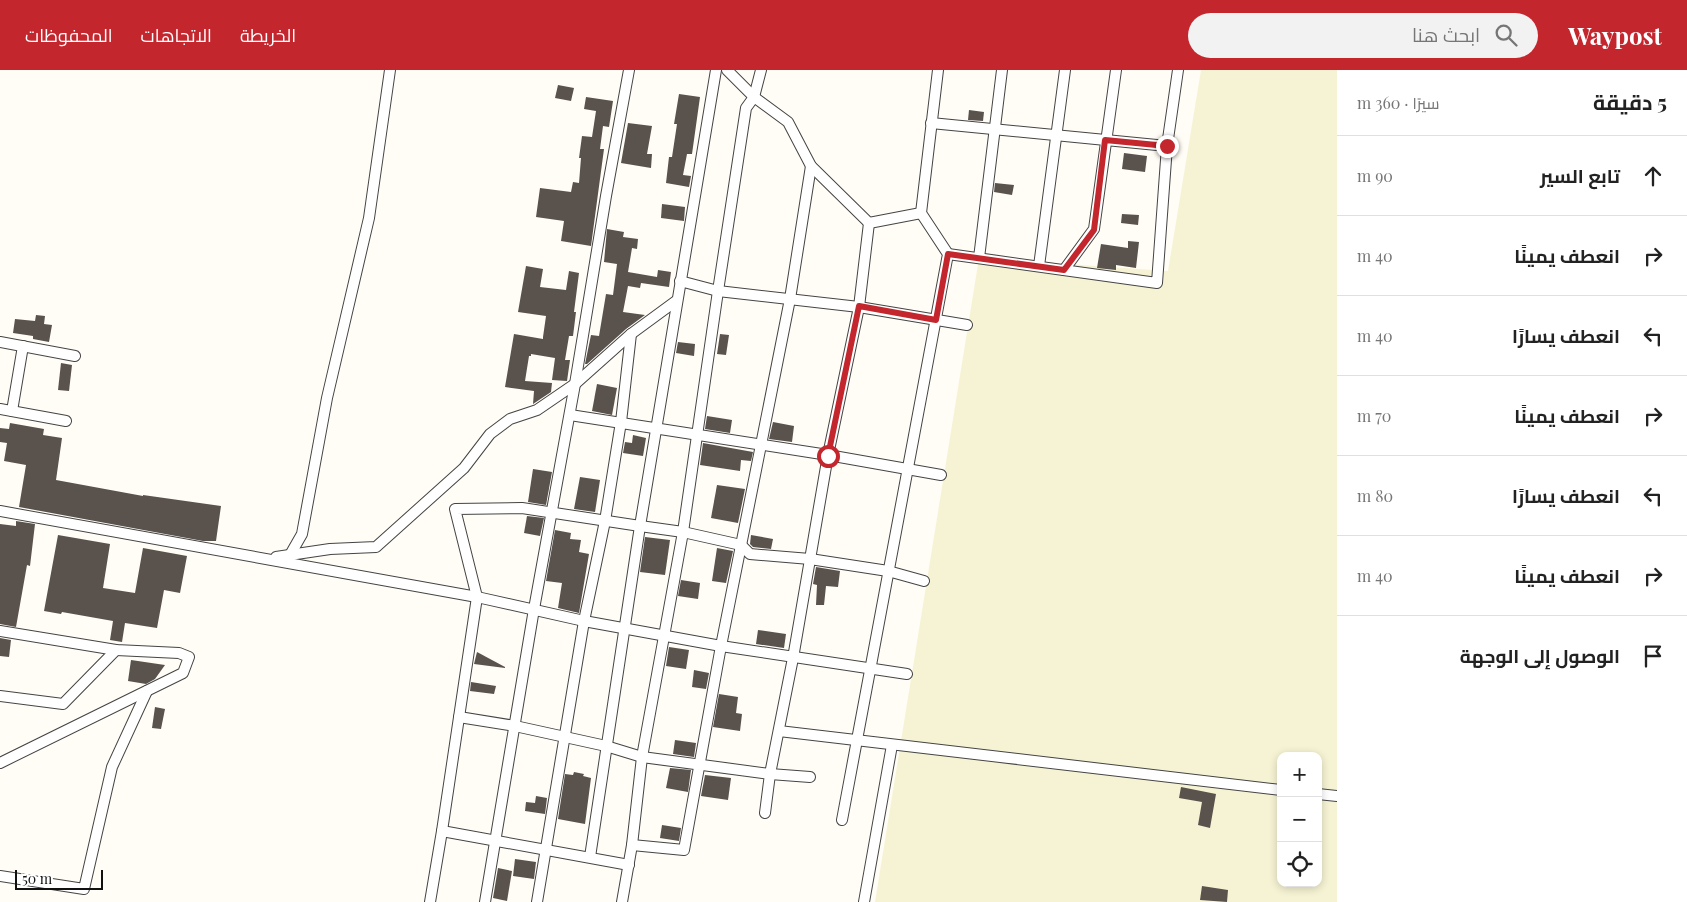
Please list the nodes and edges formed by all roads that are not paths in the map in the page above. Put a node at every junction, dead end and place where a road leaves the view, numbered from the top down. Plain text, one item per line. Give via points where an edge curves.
1 (390, 70) edge
2 (628, 70) edge
3 (716, 70) edge
4 (727, 70) edge
5 (761, 70) edge
6 (938, 70) edge
7 (1002, 70) edge
8 (1065, 70) edge
9 (1116, 70) edge
10 (1178, 70) edge
11 (754, 97) junction
12 (931, 123) junction
13 (994, 129) junction
14 (1056, 135) junction
15 (1105, 140) junction
16 (1167, 146) junction
17 (811, 166) junction
18 (921, 213) junction
19 (869, 223) junction
20 (948, 254) junction
21 (979, 258) junction
22 (1039, 266) junction
23 (1064, 270) junction
24 (680, 281) junction
25 (718, 291) junction
26 (790, 299) junction
27 (676, 301) junction
28 (859, 306) junction
29 (936, 320) junction
30 (967, 325) dead end
31 (631, 334) junction
32 (0, 342) edge
33 (23, 346) junction
34 (75, 356) dead end
35 (575, 384) junction
36 (0, 409) edge
37 (12, 411) junction
38 (570, 415) junction
39 (66, 421) dead end
40 (621, 422) junction
41 (656, 429) junction
42 (697, 436) junction
43 (761, 446) junction
44 (828, 456) junction
45 (908, 470) junction
46 (941, 475) dead end
47 (0, 510) edge
48 (550, 513) junction
49 (605, 521) junction
50 (640, 526) junction
51 (683, 532) junction
52 (742, 545) junction
53 (290, 555) junction
54 (267, 559) junction
55 (810, 559) junction
56 (888, 571) junction
57 (924, 581) dead end
58 (477, 598) junction
59 (534, 609) junction
60 (584, 621) junction
61 (625, 628) junction
62 (0, 631) edge
63 (665, 636) junction
64 (721, 646) junction
65 (116, 650) junction
66 (793, 658) junction
67 (871, 668) junction
68 (907, 674) dead end
69 (147, 691) junction
70 (0, 696) edge
71 (459, 717) junction
72 (515, 726) junction
73 (779, 731) junction
74 (564, 737) junction
75 (857, 741) junction
76 (892, 745) junction
77 (606, 746) junction
78 (642, 757) junction
79 (0, 764) edge
80 (699, 764) junction
81 (770, 774) junction
82 (810, 776) dead end
83 (1277, 790) edge
84 (1322, 794) edge
85 (1337, 796) edge
86 (764, 813) dead end
87 (842, 820) dead end
88 (442, 831) junction
89 (496, 841) junction
90 (632, 845) junction
91 (546, 849) junction
92 (590, 857) junction
93 (629, 864) junction
94 (0, 876) edge
95 (430, 902) edge
96 (485, 902) edge
97 (537, 902) edge
98 (622, 902) edge
99 (864, 902) edge

1 - 53 street via 369,218 327,398 302,534
2 - 35 street
3 - 24 street
4 - 11 street
5 - 11 street
6 - 12 street
7 - 13 street
8 - 14 street
9 - 15 street
10 - 16 street
11 - 17 street via 788,122
11 - 25 street via 746,108
12 - 13 street
12 - 18 street
13 - 14 street
13 - 21 street
14 - 15 street
14 - 22 street
15 - 16 street
15 - 23 street via 1094,230
16 - 23 street via 1156,283
17 - 19 street
17 - 26 street
18 - 19 street
18 - 20 street
19 - 28 street
20 - 21 street
20 - 29 street
21 - 22 street
22 - 23 street
24 - 25 street
24 - 27 street
25 - 26 street
25 - 42 street
26 - 28 street
26 - 43 street
27 - 31 street
27 - 41 street
28 - 29 street
28 - 44 street
29 - 30 street
29 - 45 street
31 - 35 street
31 - 40 street
32 - 33 street
33 - 34 street
33 - 37 street
35 - 38 street
35 - 53 street via 537,410 510,419 490,434 464,468 376,547 330,548
36 - 37 street
37 - 39 street
38 - 40 street
38 - 48 street
40 - 41 street
40 - 49 street
41 - 42 street
41 - 50 street
42 - 43 street
42 - 51 street
43 - 44 street
43 - 52 street
44 - 45 street
44 - 55 street
45 - 46 street
45 - 56 street
47 - 54 street
48 - 49 street
48 - 58 street via 522,508 455,509
48 - 59 street
49 - 50 street
49 - 60 street
50 - 51 street
50 - 61 street
51 - 52 street
51 - 63 street
52 - 55 street via 750,554
52 - 64 street
53 - 54 street
54 - 58 street
55 - 56 street
55 - 66 street
56 - 57 street
56 - 67 street
58 - 59 street
58 - 71 street
59 - 60 street
59 - 72 street
60 - 61 street
60 - 74 street
61 - 63 street
61 - 77 street
62 - 65 street
63 - 64 street
63 - 78 street
64 - 66 street
64 - 80 street
65 - 69 street via 179,653 189,657 184,673
65 - 70 street via 63,704
66 - 67 street
66 - 73 street
67 - 68 street
67 - 75 street
69 - 79 street
69 - 94 street via 112,767 84,889
71 - 72 street
71 - 88 street
72 - 74 street
72 - 89 street
73 - 75 street
73 - 81 street
74 - 77 street
74 - 91 street
75 - 76 street
75 - 87 street
76 - 83 street
76 - 99 street
77 - 78 street
77 - 92 street
78 - 80 street
78 - 90 street
80 - 81 street
80 - 90 street via 684,850
81 - 82 street
81 - 86 street
84 - 85 street
88 - 89 street
88 - 95 street
89 - 91 street
89 - 96 street
90 - 93 street
91 - 92 street
91 - 97 street
92 - 93 street
93 - 98 street

